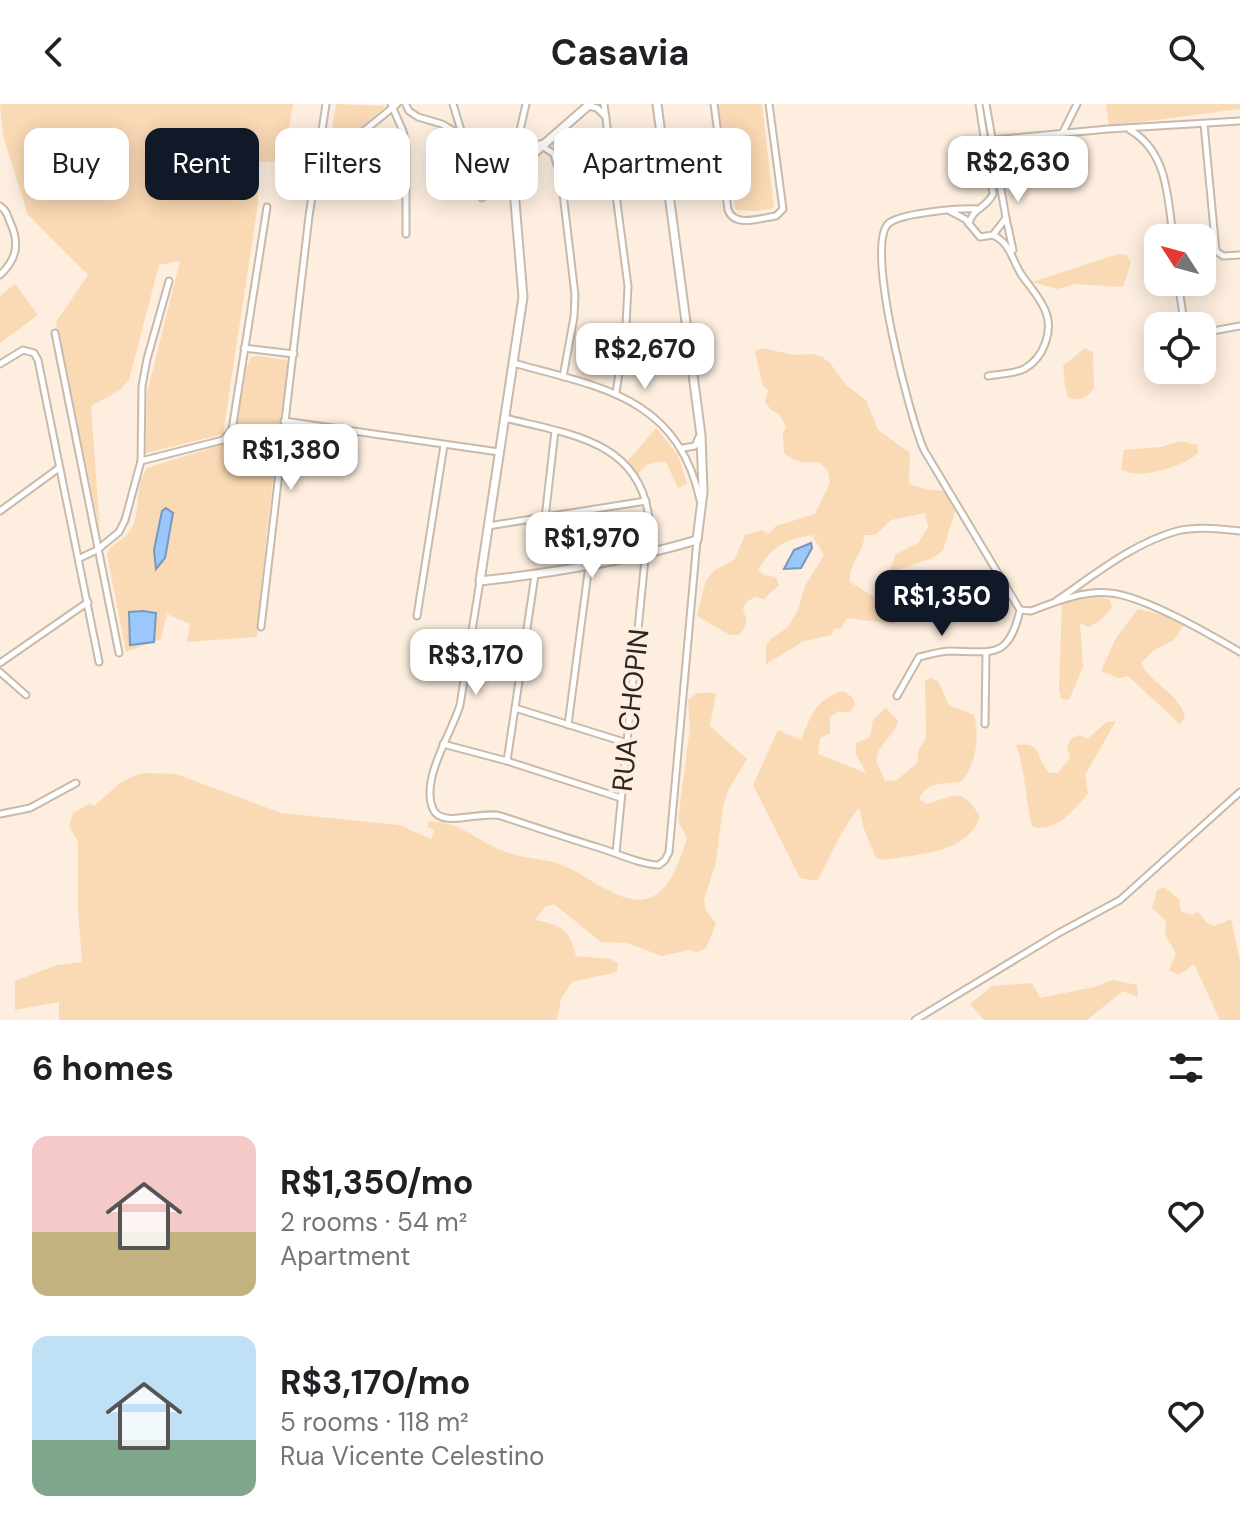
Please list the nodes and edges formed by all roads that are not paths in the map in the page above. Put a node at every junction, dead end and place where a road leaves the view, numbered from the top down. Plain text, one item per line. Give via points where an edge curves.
1 (326, 104) edge
2 (453, 104) edge
3 (526, 104) edge
4 (604, 104) edge
5 (657, 104) edge
6 (714, 104) edge
7 (769, 104) edge
8 (979, 104) edge
9 (986, 104) edge
10 (1077, 104) edge
11 (394, 105) edge
12 (406, 105) edge
13 (588, 105) edge
14 (606, 118) junction
15 (1240, 121) edge
16 (1204, 124) junction
17 (322, 128) edge
18 (366, 128) edge
19 (450, 128) edge
20 (461, 128) edge
21 (520, 128) edge
22 (563, 128) edge
23 (1129, 129) junction
24 (1062, 133) junction
25 (554, 136) edge
26 (992, 140) junction
27 (544, 144) junction
28 (538, 146) edge
29 (538, 148) edge
30 (554, 154) edge
31 (312, 200) edge
32 (515, 200) edge
33 (563, 200) edge
34 (2, 207) edge
35 (267, 207) dead end
36 (977, 209) junction
37 (949, 210) junction
38 (1006, 218) junction
39 (1171, 224) edge
40 (969, 225) junction
41 (406, 234) dead end
42 (993, 235) junction
43 (1240, 255) edge
44 (1014, 259) junction
45 (0, 275) edge
46 (169, 281) dead end
47 (1240, 326) edge
48 (1216, 330) edge
49 (55, 333) dead end
50 (244, 348) junction
51 (294, 354) junction
52 (513, 363) junction
53 (0, 364) edge
54 (988, 376) dead end
55 (563, 377) junction
56 (616, 393) junction
57 (505, 418) junction
58 (284, 421) junction
59 (555, 431) junction
60 (701, 435) junction
61 (444, 445) junction
62 (682, 448) junction
63 (499, 452) junction
64 (141, 461) junction
65 (59, 468) junction
66 (646, 501) junction
67 (701, 505) junction
68 (0, 511) edge
69 (545, 518) junction
70 (488, 526) junction
71 (1240, 531) edge
72 (697, 540) junction
73 (97, 550) junction
74 (645, 555) junction
75 (80, 558) junction
76 (589, 565) junction
77 (535, 575) junction
78 (480, 581) junction
79 (88, 601) junction
80 (1052, 603) junction
81 (1020, 610) junction
82 (417, 616) dead end
83 (261, 627) dead end
84 (1240, 652) edge
85 (119, 653) dead end
86 (986, 653) junction
87 (99, 662) dead end
88 (0, 663) edge
89 (0, 672) edge
90 (26, 695) dead end
91 (897, 696) dead end
92 (515, 708) junction
93 (985, 724) dead end
94 (568, 725) junction
95 (627, 743) junction
96 (443, 744) junction
97 (507, 761) junction
98 (76, 783) dead end
99 (1240, 792) edge
100 (621, 798) junction
101 (0, 814) edge
102 (616, 853) junction
103 (915, 1020) edge

1 - 17 street
2 - 20 street
3 - 21 street
4 - 14 street
5 - 60 street
6 - 7 street via 728,210 739,221 776,216 783,204
8 - 36 street via 993,187 990,202
9 - 26 street
10 - 24 street
11 - 18 street
11 - 41 street via 406,145
12 - 19 street via 418,117
13 - 14 street
13 - 22 street
14 - 56 street via 628,286
15 - 16 street
16 - 23 street
16 - 43 street via 1216,251
23 - 24 street
23 - 39 street via 1163,170
24 - 26 street
25 - 27 street
26 - 38 street
27 - 28 street
27 - 29 street
27 - 30 street
31 - 51 street
32 - 52 street via 523,297
33 - 55 street via 575,295
34 - 45 street via 16,248
35 - 50 street
36 - 37 street
36 - 40 street
37 - 40 street
37 - 81 street via 890,221 882,231 889,317 924,450
38 - 42 street
38 - 44 street
40 - 42 street via 980,237
42 - 44 street via 1005,242
44 - 54 street via 1045,310 1047,338 1025,368
46 - 64 street via 142,386
47 - 48 street
49 - 73 street
50 - 51 street
50 - 64 street via 232,430 226,439
51 - 58 street
52 - 55 street
52 - 57 street
53 - 65 street via 29,350 38,360
55 - 56 street
56 - 62 street via 649,413
57 - 59 street, RUA CHOPIN
57 - 63 street
58 - 61 street
58 - 83 street
59 - 66 street, RUA CHOPIN via 613,453 636,476
59 - 69 street
60 - 62 street via 695,446
60 - 67 street
61 - 63 street
61 - 82 street
62 - 67 street
63 - 70 street
64 - 73 street via 123,526
65 - 68 street
65 - 75 street
66 - 69 street
66 - 74 street, RUA CHOPIN
67 - 72 street
69 - 70 street
70 - 78 street
71 - 80 street via 1198,528 1161,537
72 - 74 street
72 - 102 street via 669,852 655,865
73 - 75 street
73 - 85 street
74 - 76 street
74 - 95 street, RUA CHOPIN
75 - 79 street
76 - 77 street
76 - 94 street
77 - 78 street
77 - 92 street
78 - 96 street via 460,705
79 - 87 street
79 - 88 street
80 - 81 street
80 - 84 street via 1096,593 1124,595
81 - 86 street via 1010,640
86 - 91 street via 949,651 919,657
86 - 93 street
89 - 90 street
92 - 94 street
92 - 97 street
94 - 95 street
95 - 100 street, RUA CHOPIN
96 - 97 street
96 - 102 street via 431,799 439,816 492,813
97 - 100 street
98 - 101 street via 30,808
99 - 103 street via 1120,900
100 - 102 street, RUA CHOPIN

